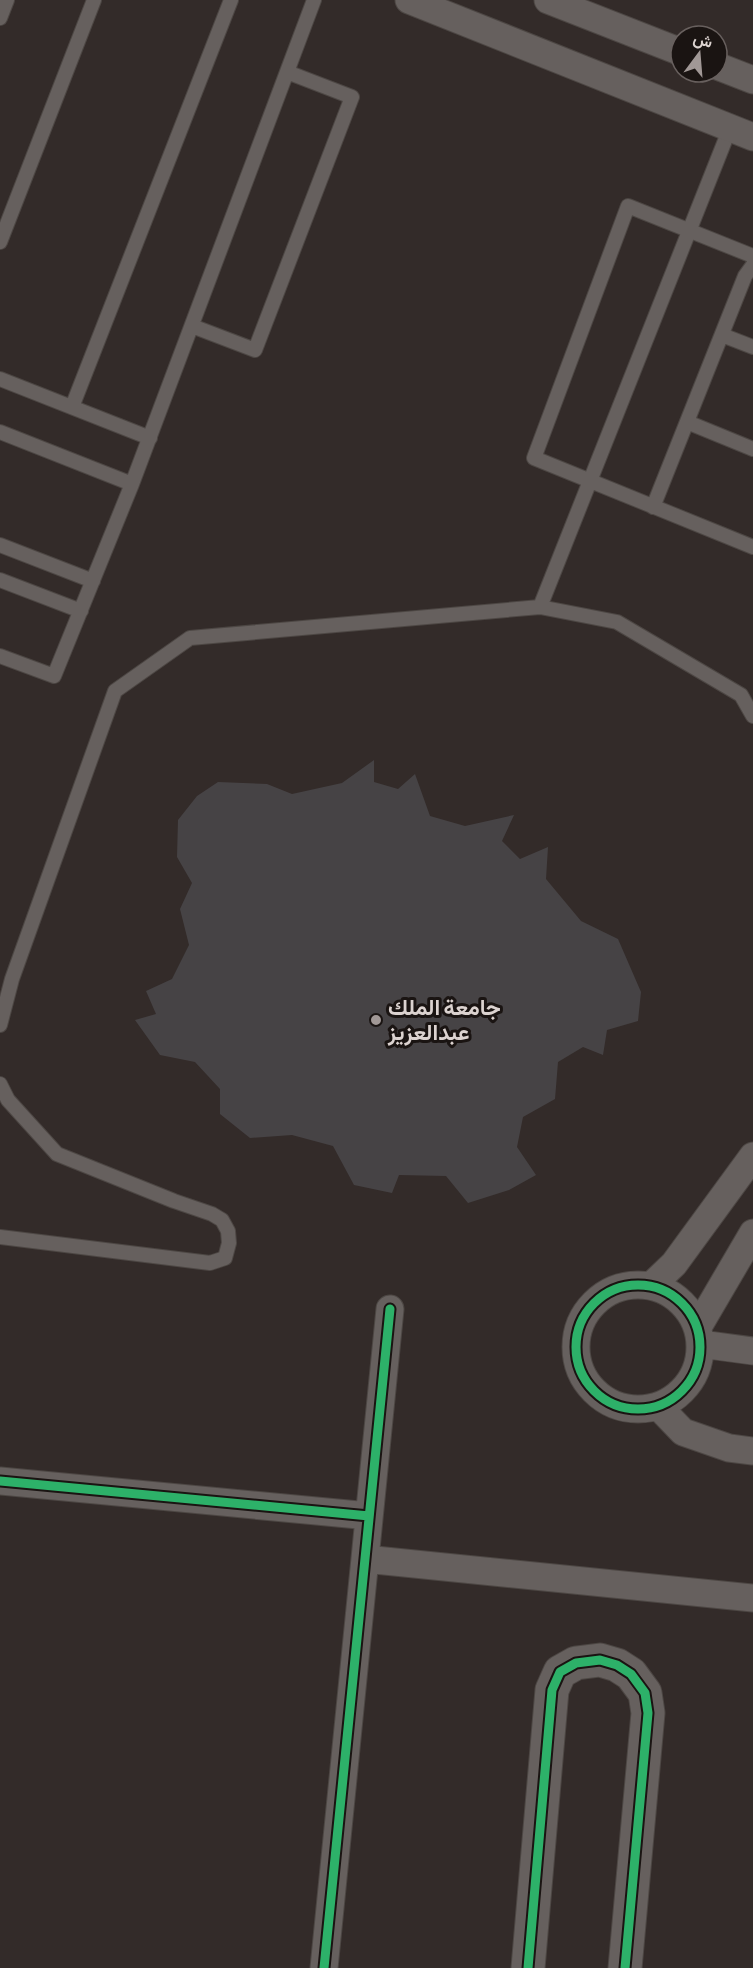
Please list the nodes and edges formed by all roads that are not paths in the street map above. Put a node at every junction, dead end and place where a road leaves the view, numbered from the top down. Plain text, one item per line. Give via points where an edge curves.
1 (7, 0) edge
2 (94, 0) edge
3 (231, 0) edge
4 (314, 0) edge
5 (409, 0) edge
6 (548, 0) edge
7 (0, 18) edge
8 (669, 47) edge
9 (729, 71) edge
10 (287, 72) junction
11 (753, 80) edge
12 (741, 133) edge
13 (689, 230) junction
14 (0, 242) edge
15 (753, 256) edge
16 (753, 265) edge
17 (192, 326) junction
18 (722, 335) junction
19 (753, 347) edge
20 (0, 379) edge
21 (72, 407) junction
22 (687, 422) junction
23 (0, 432) edge
24 (150, 438) junction
25 (753, 448) edge
26 (590, 479) junction
27 (132, 484) junction
28 (653, 507) junction
29 (0, 545) edge
30 (753, 547) edge
31 (0, 580) edge
32 (93, 581) junction
33 (540, 607) junction
34 (81, 611) junction
35 (0, 656) edge
36 (753, 716) edge
37 (0, 1025) edge
38 (0, 1084) edge
39 (753, 1156) edge
40 (753, 1233) edge
41 (0, 1237) edge
42 (651, 1286) junction
43 (390, 1309) dead end
44 (699, 1335) junction
45 (753, 1352) edge
46 (658, 1406) junction
47 (753, 1450) edge
48 (0, 1481) edge
49 (369, 1516) junction
50 (365, 1559) junction
51 (753, 1598) edge
52 (324, 1968) edge
53 (528, 1968) edge
54 (625, 1968) edge

1 - 7 lane
2 - 14 lane
3 - 21 lane
4 - 10 lane
5 - 12 street
6 - 8 street
9 - 11 street
10 - 17 lane
10 - 17 lane via 352,97 255,350
12 - 13 lane
13 - 15 lane
13 - 26 lane
13 - 26 lane via 628,206 534,458
16 - 18 lane
17 - 24 lane
18 - 19 lane
18 - 22 lane
20 - 21 lane
21 - 24 lane
22 - 25 lane
22 - 28 lane
23 - 27 lane
24 - 27 lane
26 - 28 lane
26 - 33 lane
27 - 32 lane
28 - 30 lane
29 - 32 lane
31 - 34 lane
32 - 34 lane
33 - 36 lane via 617,622 741,695
33 - 37 lane via 190,638 115,691 12,979
34 - 35 lane via 54,676
38 - 41 lane via 8,1100 57,1154 212,1214 222,1220 229,1244 225,1258 210,1263
39 - 42 street via 674,1264
40 - 44 street
42 - 44 street via 680,1300 691,1313
42 - 46 street via 635,1284 604,1294 582,1318 576,1350 586,1381 610,1402 625,1408
43 - 49 street
44 - 45 street
44 - 46 street via 694,1375 685,1389
46 - 47 street via 683,1432 729,1448
48 - 49 street
49 - 50 street
50 - 51 street
50 - 52 street
53 - 54 street via 552,1690 560,1672 576,1663 600,1660 631,1674 645,1693 648,1713

